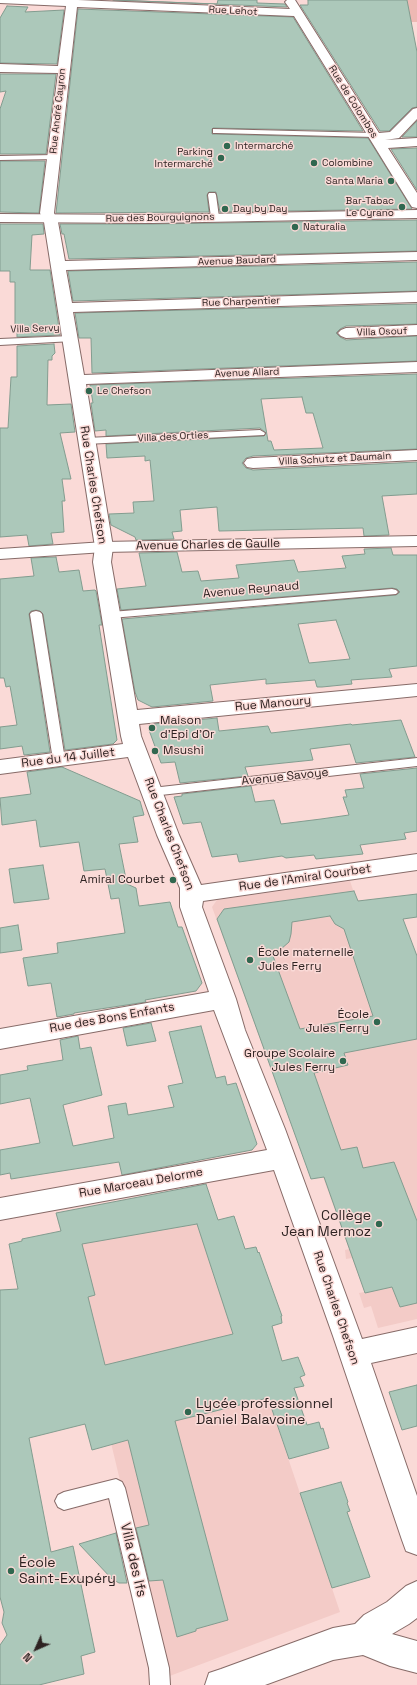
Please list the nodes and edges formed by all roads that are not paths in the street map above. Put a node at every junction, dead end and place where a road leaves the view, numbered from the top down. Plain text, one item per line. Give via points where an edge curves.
1 (0, 0) edge
2 (290, 0) edge
3 (72, 3) junction
4 (299, 13) junction
5 (0, 68) edge
6 (63, 70) junction
7 (417, 112) edge
8 (216, 132) dead end
9 (376, 138) junction
10 (405, 140) edge
11 (54, 157) junction
12 (0, 158) edge
13 (212, 195) dead end
14 (417, 204) edge
15 (417, 214) edge
16 (215, 217) junction
17 (0, 218) edge
18 (49, 219) junction
19 (417, 256) edge
20 (57, 266) junction
21 (417, 297) edge
22 (65, 308) junction
23 (417, 330) edge
24 (346, 333) dead end
25 (70, 339) junction
26 (0, 342) edge
27 (417, 367) edge
28 (76, 380) junction
29 (260, 432) dead end
30 (86, 440) junction
31 (417, 455) edge
32 (253, 463) dead end
33 (417, 541) edge
34 (104, 547) junction
35 (0, 554) edge
36 (392, 592) dead end
37 (36, 614) dead end
38 (111, 615) junction
39 (417, 690) edge
40 (128, 718) junction
41 (135, 749) junction
42 (59, 760) junction
43 (417, 762) edge
44 (0, 767) edge
45 (152, 792) junction
46 (417, 862) edge
47 (192, 894) junction
48 (224, 998) junction
49 (0, 1039) edge
50 (282, 1158) junction
51 (0, 1209) edge
52 (417, 1340) edge
53 (352, 1354) junction
54 (64, 1501) dead end
55 (417, 1540) edge
56 (417, 1597) edge
57 (363, 1639) junction
58 (417, 1657) edge
59 (160, 1685) edge
60 (221, 1685) edge

1 - 3 street, Rue Lehot
2 - 4 street, Rue de Colombes
3 - 4 street, Rue Lehot
3 - 6 street, Rue André Cayron
4 - 9 street, Rue de Colombes
5 - 6 street
6 - 11 street, Rue André Cayron
7 - 10 street
8 - 9 lane
9 - 10 street
9 - 14 street, Rue de Colombes
11 - 12 lane
11 - 18 street, Rue André Cayron via 47,213
13 - 16 lane
15 - 16 street, Rue des Bourguignons
16 - 18 street, Rue des Bourguignons
17 - 18 street, Rue des Bourguignons
18 - 20 street, Rue Charles Chefson
19 - 20 street, Avenue Baudard
20 - 22 street, Rue Charles Chefson
21 - 22 street, Rue Charpentier
22 - 25 street, Rue Charles Chefson
23 - 24 street, Villa Osouf
25 - 26 lane, Villa Servy
25 - 28 street, Rue Charles Chefson
27 - 28 street, Avenue Allard
28 - 30 street, Rue Charles Chefson
29 - 30 lane, Villa des Orties
30 - 34 street, Rue Charles Chefson
31 - 32 street, Villa Schutz et Daumain
33 - 34 street, Avenue Charles de Gaulle
34 - 35 street, Avenue Charles de Gaulle
34 - 38 street, Rue Charles Chefson via 102,562
36 - 38 lane, Avenue Reynaud
37 - 42 lane
38 - 40 street, Rue Charles Chefson
39 - 40 street, Rue Manoury
40 - 41 street, Rue Charles Chefson
41 - 42 street, Rue du 14 Juillet
41 - 45 street, Rue Charles Chefson
42 - 44 street, Rue du 14 Juillet
43 - 45 lane, Avenue Savoye
45 - 47 street, Rue Charles Chefson
46 - 47 street, Rue de l'Amiral Courbet
47 - 48 street, Rue Charles Chefson via 191,907
48 - 49 street, Rue des Bons Enfants
48 - 50 street, Rue Charles Chefson via 233,1030
50 - 51 street, Rue Marceau Delorme
50 - 53 street, Rue Charles Chefson
52 - 53 street
53 - 55 street, Rue Charles Chefson
54 - 59 lane, Villa des Ifs via 116,1488 159,1668
56 - 57 street via 398,1613 375,1626
57 - 58 street
57 - 60 street via 332,1644

